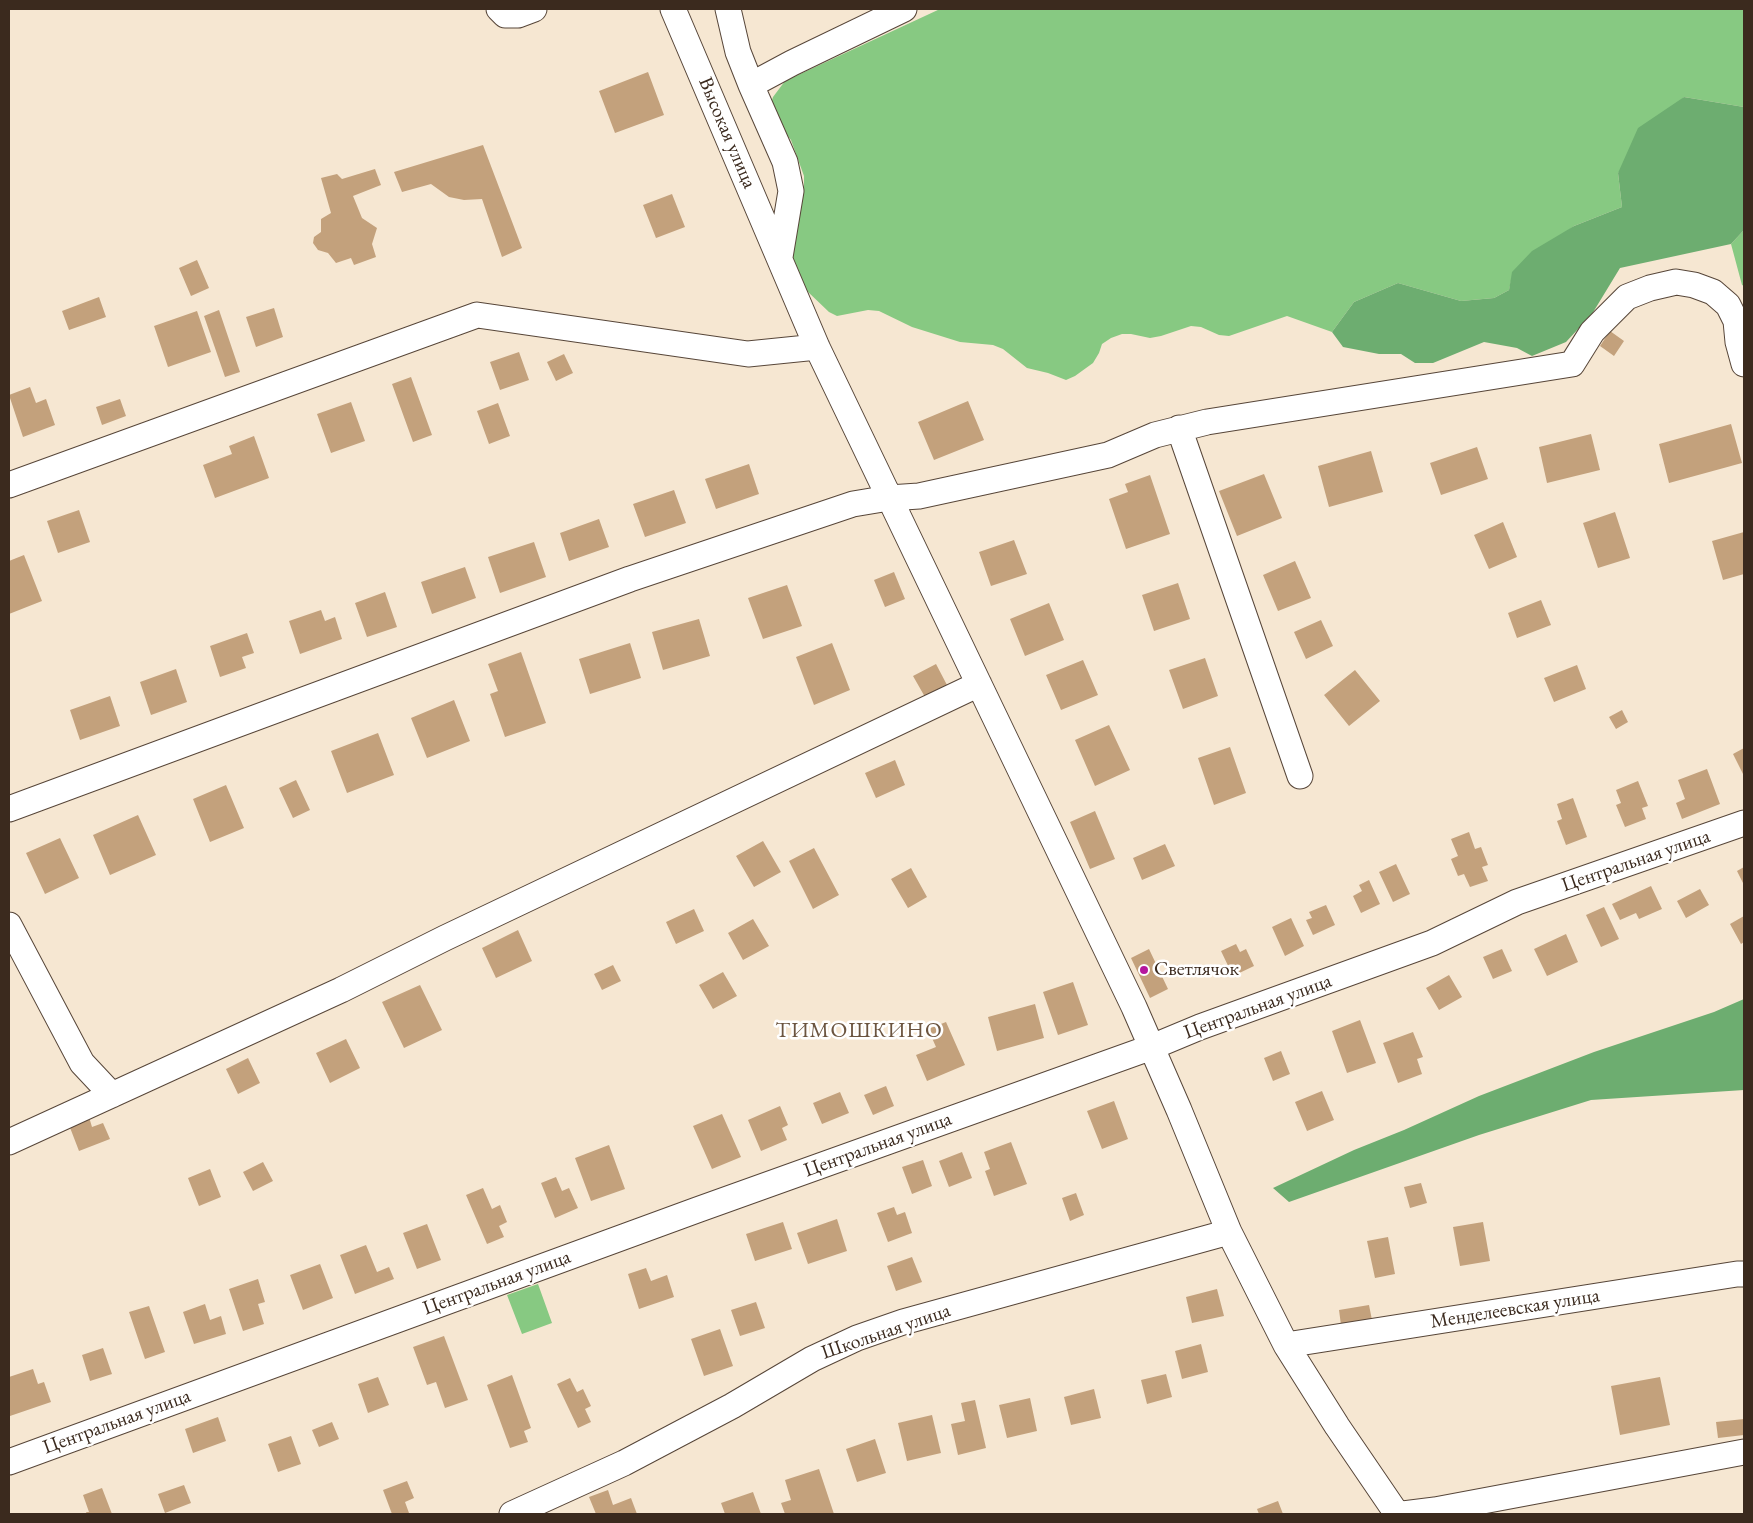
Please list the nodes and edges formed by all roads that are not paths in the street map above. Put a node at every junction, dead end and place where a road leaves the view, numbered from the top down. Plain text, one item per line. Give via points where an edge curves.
1 (499, 9) edge
2 (534, 9) edge
3 (673, 9) edge
4 (728, 9) edge
5 (904, 9) edge
6 (751, 85) junction
7 (780, 257) junction
8 (817, 347) junction
9 (1744, 364) edge
10 (1178, 428) junction
11 (9, 485) edge
12 (889, 498) junction
13 (980, 684) junction
14 (1300, 776) dead end
15 (9, 809) edge
16 (1744, 823) edge
17 (9, 924) edge
18 (1152, 1047) junction
19 (112, 1095) junction
20 (9, 1142) edge
21 (1229, 1232) junction
22 (1744, 1274) edge
23 (1286, 1345) junction
24 (1744, 1452) edge
25 (9, 1462) edge
26 (512, 1514) edge
27 (1397, 1514) edge
28 (1403, 1514) edge

1 - 2 street via 505,15 518,15
3 - 7 street, Высокая улица
4 - 6 street via 738,52
5 - 6 street
6 - 7 street via 785,162 791,191
7 - 8 street, Высокая улица
8 - 11 street via 748,354 477,315
8 - 12 street, Высокая улица
9 - 10 street via 1736,321 1728,305 1713,292 1676,282 1627,297 1592,332 1572,364
10 - 12 street via 1108,455 919,496
10 - 14 street
12 - 13 street, Высокая улица
12 - 15 street via 853,504 630,579
13 - 18 street, Высокая улица
13 - 19 street via 341,990
16 - 18 street, Центральная улица via 1517,902 1432,943
17 - 19 street via 82,1063
18 - 21 street, Высокая улица
18 - 25 street, Центральная улица
19 - 20 street
21 - 23 street, Высокая улица
21 - 26 street, Школьная улица via 903,1322 857,1338 812,1359 624,1463
22 - 23 street, Менделеевская улица
23 - 27 street, Высокая улица
24 - 28 street

